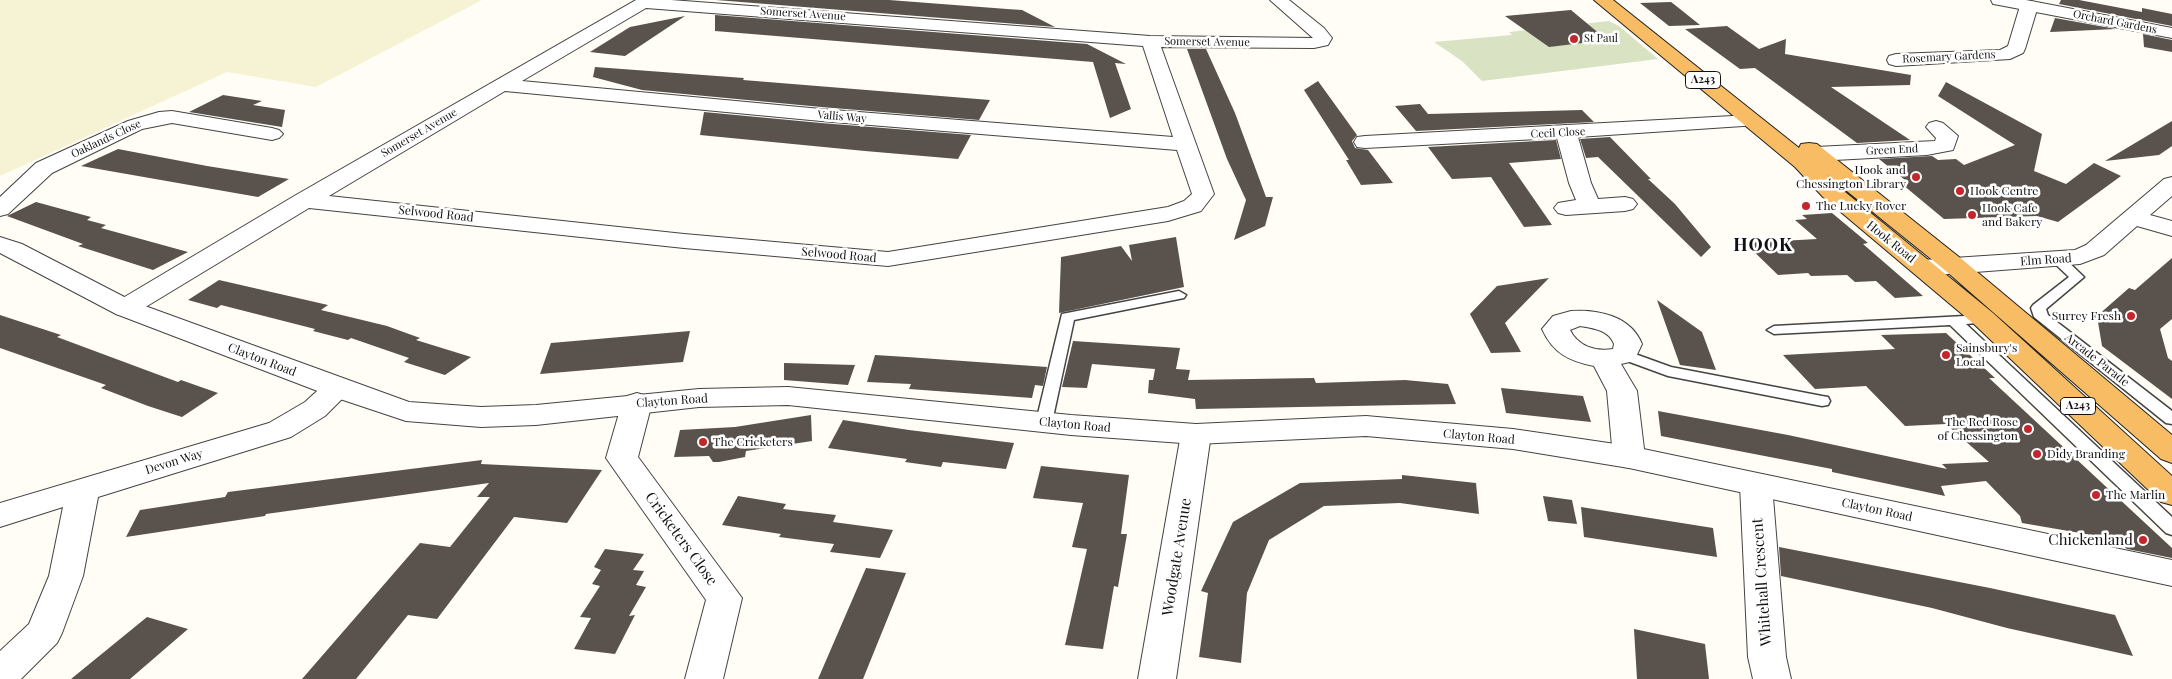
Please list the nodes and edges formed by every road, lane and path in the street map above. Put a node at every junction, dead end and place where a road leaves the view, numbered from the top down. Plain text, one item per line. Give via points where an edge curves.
1 (1278, 0) edge
2 (1602, 0) edge
3 (1620, 0) edge
4 (1999, 0) edge
5 (2029, 6) junction
6 (2172, 33) edge
7 (1150, 41) junction
8 (1896, 60) dead end
9 (500, 85) junction
10 (1752, 121) junction
11 (1936, 127) dead end
12 (1566, 132) junction
13 (1366, 142) dead end
14 (1185, 144) junction
15 (229, 147) dead end
16 (1816, 154) junction
17 (2172, 184) edge
18 (304, 200) junction
19 (1625, 204) dead end
20 (1590, 206) junction
21 (1566, 208) dead end
22 (0, 209) edge
23 (2133, 217) junction
24 (2172, 230) edge
25 (0, 244) edge
26 (2058, 260) junction
27 (1955, 266) junction
28 (1924, 268) junction
29 (1179, 295) dead end
30 (125, 308) junction
31 (1984, 319) junction
32 (1954, 321) junction
33 (1774, 330) dead end
34 (1614, 357) joint
35 (338, 388) junction
36 (1822, 401) dead end
37 (637, 403) junction
38 (2172, 419) edge
39 (1044, 422) junction
40 (1196, 434) junction
41 (2172, 452) edge
42 (1629, 457) junction
43 (1756, 485) junction
44 (83, 490) junction
45 (2172, 494) edge
46 (0, 515) edge
47 (2172, 528) edge
48 (2172, 573) edge
49 (0, 675) edge
50 (704, 679) edge
51 (1157, 679) edge
52 (1772, 679) edge

1 - 7 street, Somerset Avenue via 1318,32 1322,41
2 - 10 highway, Hook Road / A243
3 - 16 highway, Hook Road
4 - 5 street, Orchard Gardens
5 - 6 street, Orchard Gardens
5 - 8 street, Rosemary Gardens via 2016,49 2003,55
7 - 9 street, Somerset Avenue via 650,2 634,7
7 - 14 street, Selwood Road
9 - 14 street, Vallis Way
9 - 18 street, Somerset Avenue
10 - 12 street, Cecil Close
10 - 28 highway, Hook Road / A243 via 1803,162 1831,192 1903,254
11 - 16 street, Green End via 1947,136 1945,145
12 - 13 street, Cecil Close
12 - 20 street
14 - 18 street, Selwood Road via 1203,194 1192,207 1168,214 888,259 684,241
15 - 22 street, Oaklands Close via 265,133 172,116 148,120 44,168
16 - 27 highway, Hook Road
17 - 23 street, Elm Road
18 - 30 street, Somerset Avenue
19 - 20 street
20 - 21 street
23 - 24 street
23 - 26 street, Elm Road via 2096,250 2080,257
25 - 30 street, Clayton Road
26 - 27 street, Elm Road
26 - 38 lane, Arcade Parade via 2077,277 2038,308 2041,317
27 - 28 street, Elm Road
27 - 41 highway, Hook Road / A243
28 - 31 highway, Hook Road / A243
29 - 39 lane via 1067,317
30 - 35 street, Clayton Road
31 - 32 lane
31 - 45 highway, Hook Road / A243
32 - 33 lane
32 - 47 lane
34 - 36 lane via 1668,371
34 - 42 street via 1622,391
35 - 37 street, Clayton Road via 406,411 481,417 536,415
35 - 44 street, Devon Way via 315,409 280,430
37 - 39 street, Clayton Road via 788,396
37 - 50 street, Cricketers Close via 622,458 724,598
39 - 40 street, Clayton Road
40 - 42 street, Clayton Road via 1366,426 1513,440
40 - 51 street, Woodgate Avenue
42 - 43 street, Clayton Road
43 - 48 street, Clayton Road
43 - 52 street, Whitehall Crescent via 1767,656
44 - 46 street, Devon Way
44 - 49 street via 66,576 44,633

